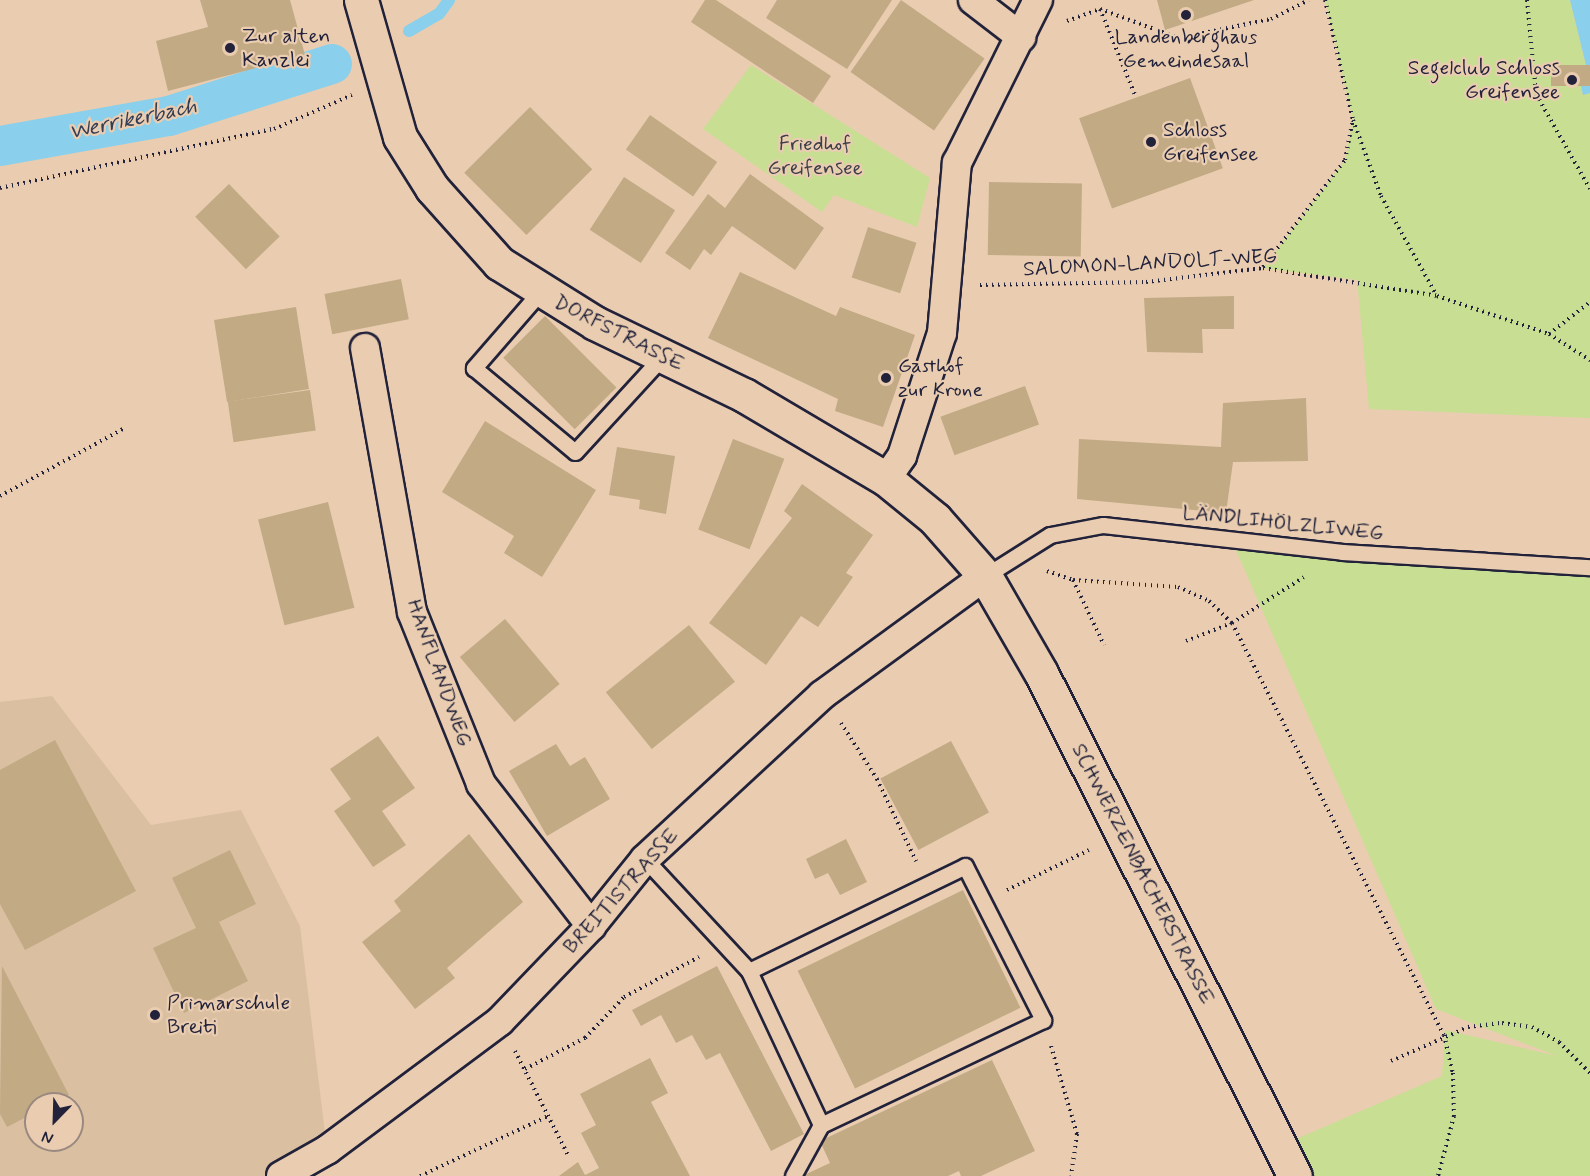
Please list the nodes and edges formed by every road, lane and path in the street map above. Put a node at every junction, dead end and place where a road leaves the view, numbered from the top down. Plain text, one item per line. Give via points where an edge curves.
1 (361, 0) edge
2 (973, 0) edge
3 (1038, 0) edge
4 (1309, 0) edge
5 (1324, 0) edge
6 (1527, 0) edge
7 (1100, 9) junction
8 (1021, 37) junction
9 (383, 82) junction
10 (1136, 97) dead end
11 (1353, 120) junction
12 (0, 188) edge
13 (1590, 189) edge
14 (1263, 268) junction
15 (947, 286) junction
16 (540, 292) junction
17 (1437, 296) junction
18 (1590, 302) edge
19 (1549, 334) junction
20 (364, 348) dead end
21 (662, 357) junction
22 (1590, 360) edge
23 (123, 429) dead end
24 (886, 479) junction
25 (0, 496) edge
26 (1342, 552) junction
27 (1590, 567) edge
28 (985, 576) junction
29 (1072, 579) dead end
30 (1186, 641) dead end
31 (1104, 645) dead end
32 (822, 695) junction
33 (1122, 833) junction
34 (645, 859) junction
35 (926, 884) junction
36 (984, 902) junction
37 (591, 926) junction
38 (724, 945) junction
39 (748, 971) junction
40 (1043, 1020) junction
41 (500, 1021) junction
42 (1390, 1061) dead end
43 (525, 1069) junction
44 (1590, 1073) edge
45 (548, 1116) junction
46 (820, 1125) junction
47 (569, 1157) dead end
48 (280, 1176) edge
49 (420, 1176) edge
50 (793, 1176) edge
51 (1071, 1176) edge
52 (1295, 1176) edge

1 - 9 street, DORFSTRASSE
2 - 8 street
3 - 8 street
4 - 7 path via 1271,19 1179,38
5 - 11 path
6 - 13 path via 1536,94
7 - 8 path
7 - 10 path
8 - 15 street via 957,163
9 - 12 path via 274,129
9 - 16 street, DORFSTRASSE via 400,137 432,188 500,264
11 - 14 path via 1345,160
11 - 17 path via 1382,196
14 - 15 path, SALOMON-LANDOLT-WEG via 1146,282
14 - 17 path, SALOMON-LANDOLT-WEG
15 - 24 street via 942,333 902,456
16 - 21 street, DORFSTRASSE
16 - 21 lane via 474,368 575,452
17 - 19 path, SALOMON-LANDOLT-WEG
18 - 19 path
19 - 22 path, SALOMON-LANDOLT-WEG
20 - 37 street, HANFLANDWEG via 412,612 481,784
21 - 24 street, DORFSTRASSE via 744,395
23 - 25 path
24 - 28 street, DORFSTRASSE via 935,519
26 - 27 lane, LÄNDLIHÖLZLIWEG
26 - 28 lane, LÄNDLIHÖLZLIWEG via 1103,525 1050,535
26 - 30 path via 1232,623
28 - 32 street, BREITISTRASSE
28 - 33 street, SCHWERZENBACHERSTRASSE via 1014,621
29 - 31 path
32 - 34 street, BREITISTRASSE
32 - 35 path via 877,779
33 - 36 path
33 - 52 street, SCHWERZENBACHERSTRASSE
34 - 37 street, BREITISTRASSE
34 - 38 lane
35 - 36 lane via 965,866
35 - 39 lane
36 - 40 lane
37 - 41 street, BREITISTRASSE
38 - 39 lane
38 - 43 path via 624,997 585,1038
39 - 46 lane
40 - 46 lane
40 - 51 path via 1077,1134
41 - 43 path
41 - 48 street, BREITISTRASSE via 327,1150
42 - 44 path via 1444,1035 1502,1023 1532,1027 1559,1042
43 - 45 path
45 - 47 path
45 - 49 path
46 - 50 lane

